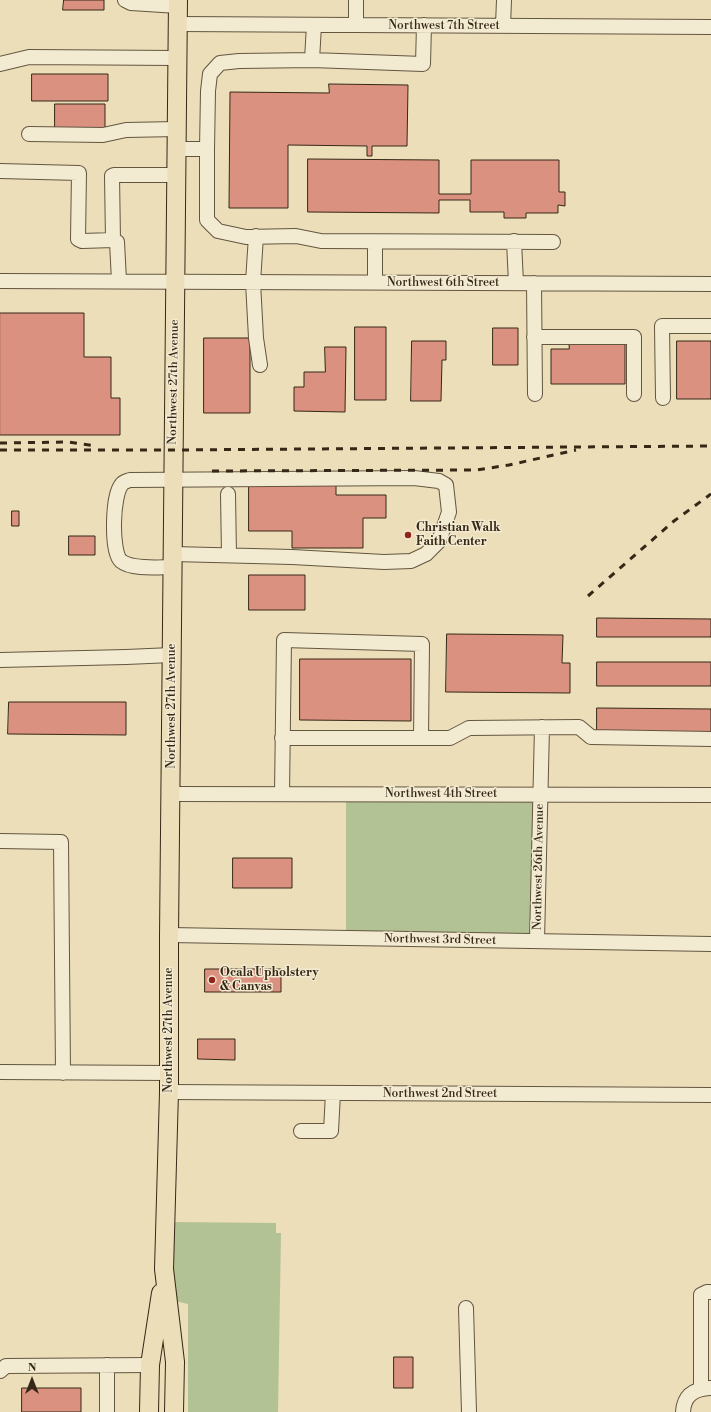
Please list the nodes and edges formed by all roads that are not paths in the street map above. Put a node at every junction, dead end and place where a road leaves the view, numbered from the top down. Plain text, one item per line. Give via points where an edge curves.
1 (125, 0) edge
2 (356, 0) edge
3 (504, 0) edge
4 (178, 3) edge
5 (178, 24) junction
6 (314, 25) junction
7 (356, 25) junction
8 (424, 26) junction
9 (503, 26) junction
10 (711, 27) edge
11 (178, 58) junction
12 (312, 60) junction
13 (0, 64) edge
14 (177, 129) junction
15 (29, 134) dead end
16 (176, 149) junction
17 (207, 150) junction
18 (0, 171) edge
19 (176, 175) junction
20 (256, 236) junction
21 (113, 240) junction
22 (514, 241) junction
23 (375, 242) junction
24 (553, 242) dead end
25 (0, 281) edge
26 (120, 281) junction
27 (175, 282) junction
28 (253, 282) junction
29 (375, 282) junction
30 (516, 283) junction
31 (534, 283) junction
32 (711, 284) edge
33 (711, 326) edge
34 (534, 337) junction
35 (260, 365) dead end
36 (535, 394) dead end
37 (634, 394) dead end
38 (663, 398) dead end
39 (173, 480) junction
40 (228, 494) dead end
41 (229, 555) junction
42 (172, 561) junction
43 (172, 655) junction
44 (0, 660) edge
45 (542, 727) junction
46 (282, 738) junction
47 (420, 738) junction
48 (711, 739) edge
49 (171, 794) junction
50 (282, 794) junction
51 (540, 794) junction
52 (711, 794) edge
53 (0, 841) edge
54 (169, 935) junction
55 (537, 941) junction
56 (711, 944) edge
57 (0, 1072) edge
58 (63, 1072) junction
59 (169, 1073) junction
60 (169, 1092) junction
61 (333, 1093) junction
62 (711, 1095) edge
63 (301, 1131) dead end
64 (164, 1269) junction
65 (711, 1292) edge
66 (466, 1308) dead end
67 (107, 1365) junction
68 (150, 1365) junction
69 (0, 1371) edge
70 (706, 1388) edge
71 (107, 1412) edge
72 (149, 1412) edge
73 (174, 1412) edge
74 (469, 1412) edge
75 (683, 1412) edge

1 - 4 street via 131,3
2 - 7 street
3 - 9 street
4 - 5 main road, Northwest 27th Avenue
5 - 6 street, Northwest 7th Street
5 - 11 main road, Northwest 27th Avenue
6 - 7 street, Northwest 7th Street
6 - 12 street
7 - 8 street, Northwest 7th Street
8 - 9 street, Northwest 7th Street
8 - 12 street via 424,64
9 - 10 street, Northwest 7th Street
11 - 13 street via 28,56
11 - 14 main road, Northwest 27th Avenue
12 - 17 street via 239,60 220,63 210,74
14 - 15 street via 126,130 103,135
14 - 16 main road, Northwest 27th Avenue
16 - 17 street
16 - 19 main road, Northwest 27th Avenue
17 - 20 street via 207,220 218,231 246,237
18 - 21 street via 79,173 78,239
19 - 21 street via 112,176
19 - 27 main road, Northwest 27th Avenue
20 - 23 street via 296,236 321,241
20 - 28 street
21 - 26 street via 118,245
22 - 23 street
22 - 24 street
22 - 30 street
23 - 29 street
25 - 26 street, Northwest 6th Street
26 - 27 street, Northwest 6th Street
27 - 28 street, Northwest 6th Street
27 - 39 main road, Northwest 27th Avenue
28 - 29 street, Northwest 6th Street
28 - 35 street
29 - 30 street, Northwest 6th Street
30 - 31 street, Northwest 6th Street
31 - 32 street, Northwest 6th Street
31 - 34 street
33 - 38 street via 662,326
34 - 36 street
34 - 37 street via 634,337
39 - 41 street via 414,478 439,481 446,485 449,512 439,541 426,554 411,561
39 - 42 main road, Northwest 27th Avenue
39 - 42 street via 130,480 122,484 117,494 114,514 116,553 121,561 133,567
40 - 41 street
41 - 42 street
42 - 43 main road, Northwest 27th Avenue
43 - 44 street
43 - 49 main road, Northwest 27th Avenue
45 - 47 street via 469,728 450,738
45 - 48 street via 579,727 591,737
45 - 51 street, Northwest 26th Avenue
46 - 47 street
46 - 47 street via 284,640 422,644
46 - 50 street
49 - 50 street, Northwest 4th Street
49 - 54 main road, Northwest 27th Avenue
50 - 51 street, Northwest 4th Street
51 - 52 street, Northwest 4th Street
51 - 55 street, Northwest 26th Avenue
53 - 58 street via 61,842
54 - 55 street, Northwest 3rd Street
54 - 59 main road, Northwest 27th Avenue
55 - 56 street, Northwest 3rd Street
57 - 58 street
58 - 59 street
59 - 60 main road, Northwest 27th Avenue
60 - 61 street, Northwest 2nd Street
60 - 64 main road, Northwest 27th Avenue
61 - 62 street, Northwest 2nd Street
61 - 63 street via 331,1131
64 - 68 main road
64 - 73 main road, Northwest 27th Avenue via 174,1362
65 - 70 street via 702,1295
66 - 74 street
67 - 68 street
67 - 69 street via 6,1366
67 - 71 street
68 - 72 main road
70 - 75 street via 687,1396

